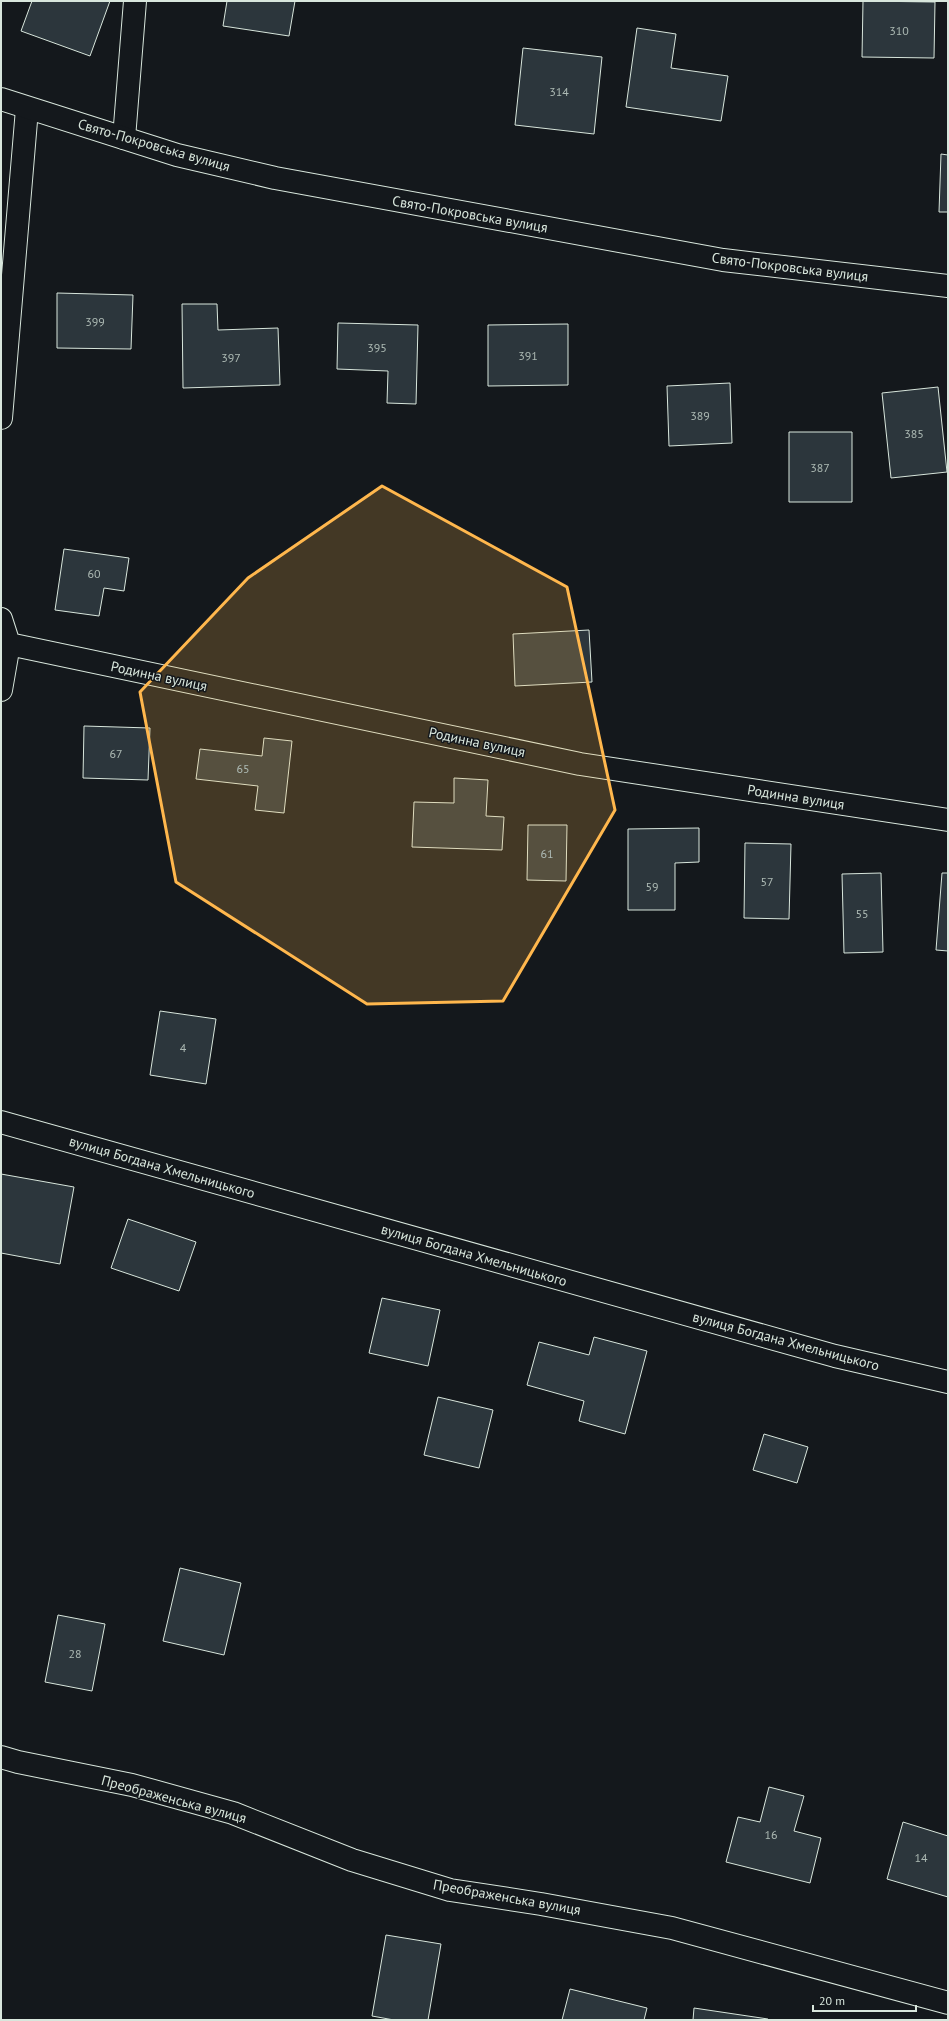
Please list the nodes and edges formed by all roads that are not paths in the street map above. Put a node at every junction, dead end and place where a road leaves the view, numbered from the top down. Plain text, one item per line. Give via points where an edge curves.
1 (135, 1) edge
2 (1, 99) edge
3 (27, 109) junction
4 (124, 138) junction
5 (948, 286) edge
6 (5, 310) edge
7 (1, 418) edge
8 (1, 619) edge
9 (9, 644) junction
10 (1, 690) edge
11 (948, 820) edge
12 (1, 1122) edge
13 (948, 1382) edge
14 (1, 1757) edge
15 (948, 2003) edge

1 - 4 street
2 - 3 street, Свято-Покровська вулиця
3 - 4 street, Свято-Покровська вулиця
3 - 6 street
4 - 5 street, Свято-Покровська вулиця via 275,178 715,258
6 - 7 street
8 - 9 street
9 - 10 street
9 - 11 street, Родинна вулиця via 580,764
12 - 13 street, вулиця Богдана Хмельницького via 835,1356
14 - 15 street, Преображенська вулиця via 132,1785 233,1813 352,1860 450,1890 672,1928

